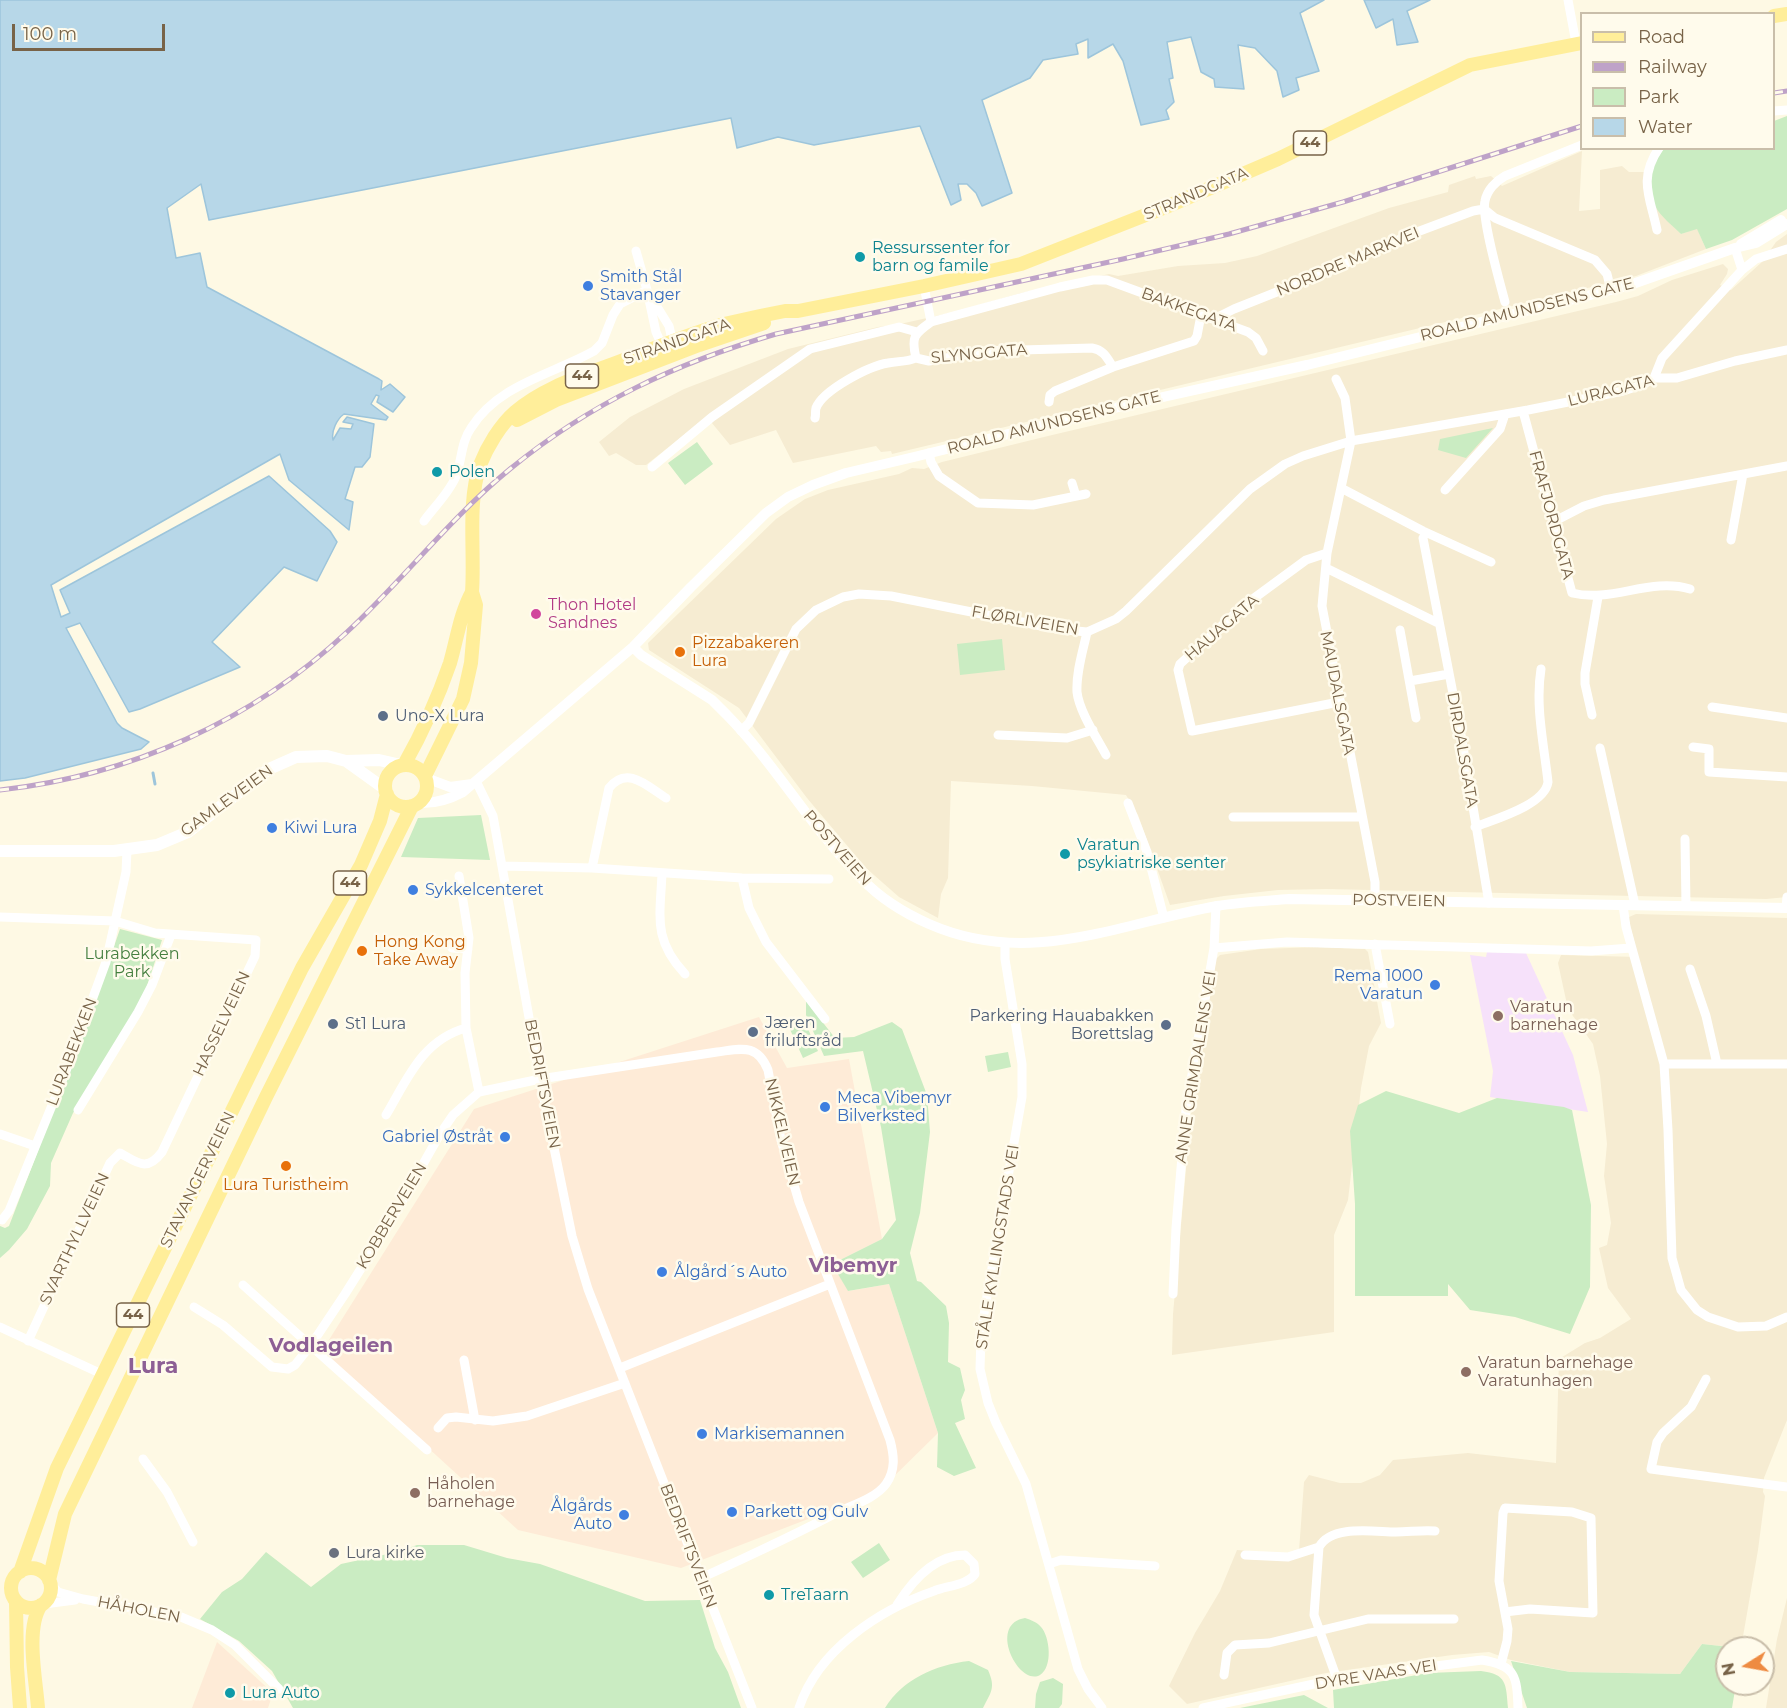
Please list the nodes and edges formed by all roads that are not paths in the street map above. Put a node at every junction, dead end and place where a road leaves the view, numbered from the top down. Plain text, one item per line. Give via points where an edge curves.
1 (1568, 0) edge
2 (1579, 43) edge
3 (1580, 145) edge
4 (1658, 150) edge
5 (1484, 209) junction
6 (1787, 217) edge
7 (1787, 224) edge
8 (1657, 230) dead end
9 (1735, 248) junction
10 (1787, 249) edge
11 (636, 251) dead end
12 (1742, 270) junction
13 (924, 286) junction
14 (647, 290) junction
15 (1611, 290) junction
16 (1505, 303) dead end
17 (798, 311) junction
18 (1201, 315) junction
19 (1214, 319) junction
20 (931, 322) junction
21 (917, 332) junction
22 (667, 343) junction
23 (1787, 350) edge
24 (1263, 351) dead end
25 (672, 355) junction
26 (916, 358) junction
27 (1113, 368) junction
28 (1336, 378) dead end
29 (1654, 378) junction
30 (1049, 402) dead end
31 (1523, 411) junction
32 (1505, 414) junction
33 (815, 418) dead end
34 (502, 428) junction
35 (1351, 441) junction
36 (929, 453) junction
37 (1787, 466) edge
38 (652, 467) dead end
39 (1743, 474) junction
40 (1072, 483) dead end
41 (475, 488) joint
42 (1341, 488) junction
43 (1445, 490) dead end
44 (1086, 494) dead end
45 (1076, 496) junction
46 (424, 521) dead end
47 (1553, 522) junction
48 (1423, 538) dead end
49 (1731, 540) dead end
50 (1328, 554) junction
51 (1491, 562) dead end
52 (1326, 567) junction
53 (1690, 588) dead end
54 (472, 592) junction
55 (1598, 597) junction
56 (1438, 623) junction
57 (1400, 630) dead end
58 (1087, 632) junction
59 (633, 647) junction
60 (1541, 669) dead end
61 (1449, 674) junction
62 (1410, 681) junction
63 (1339, 702) junction
64 (1712, 707) dead end
65 (1592, 715) dead end
66 (1416, 718) dead end
67 (1787, 718) edge
68 (1093, 730) junction
69 (741, 731) junction
70 (998, 735) dead end
71 (1693, 747) dead end
72 (1600, 748) dead end
73 (1106, 755) dead end
74 (345, 761) junction
75 (402, 765) junction
76 (425, 777) junction
77 (1787, 777) edge
78 (474, 782) junction
79 (386, 792) junction
80 (666, 798) dead end
81 (1128, 803) dead end
82 (415, 804) junction
83 (1233, 817) dead end
84 (1362, 817) junction
85 (1475, 827) junction
86 (1685, 839) dead end
87 (127, 850) junction
88 (0, 851) edge
89 (502, 866) junction
90 (592, 868) junction
91 (662, 874) junction
92 (459, 876) dead end
93 (742, 878) junction
94 (829, 879) dead end
95 (1375, 900) junction
96 (1489, 903) junction
97 (1787, 904) edge
98 (1623, 905) junction
99 (1635, 905) junction
100 (1216, 906) junction
101 (1686, 906) junction
102 (0, 917) edge
103 (1164, 918) junction
104 (115, 921) junction
105 (171, 935) junction
106 (1005, 944) junction
107 (1375, 944) junction
108 (452, 948) dead end
109 (1215, 948) junction
110 (1631, 948) junction
111 (468, 949) junction
112 (1690, 969) dead end
113 (685, 974) dead end
114 (825, 1019) dead end
115 (1390, 1024) dead end
116 (466, 1028) junction
117 (1664, 1064) junction
118 (1717, 1064) junction
119 (1787, 1064) edge
120 (540, 1079) junction
121 (479, 1092) junction
122 (78, 1110) dead end
123 (386, 1115) dead end
124 (0, 1134) edge
125 (35, 1146) junction
126 (132, 1160) joint
127 (2, 1220) edge
128 (830, 1284) junction
129 (243, 1285) dead end
130 (1173, 1294) dead end
131 (194, 1307) dead end
132 (1787, 1317) edge
133 (0, 1327) edge
134 (28, 1341) junction
135 (311, 1345) junction
136 (464, 1360) dead end
137 (620, 1368) junction
138 (104, 1375) junction
139 (1706, 1379) dead end
140 (625, 1383) junction
141 (475, 1420) junction
142 (438, 1428) dead end
143 (427, 1450) dead end
144 (143, 1459) dead end
145 (1787, 1487) edge
146 (1435, 1531) dead end
147 (193, 1542) dead end
148 (1318, 1546) junction
149 (1245, 1555) dead end
150 (1049, 1564) junction
151 (1155, 1566) dead end
152 (20, 1572) junction
153 (701, 1578) junction
154 (50, 1582) junction
155 (83, 1599) junction
156 (16, 1601) junction
157 (42, 1604) junction
158 (897, 1605) junction
159 (1506, 1612) junction
160 (1454, 1619) dead end
161 (1319, 1630) junction
162 (1501, 1664) junction
163 (1224, 1675) dead end
164 (1337, 1679) junction
165 (279, 1689) dead end
166 (20, 1708) edge
167 (38, 1708) edge
168 (752, 1708) edge
169 (799, 1708) edge
170 (1102, 1708) edge
171 (1203, 1708) edge
172 (1518, 1708) edge

1 - 2 street
2 - 13 main road, STRANDGATA / 44 via 1470,65 1278,159 1068,247 1022,264
3 - 5 street via 1496,182
4 - 8 street via 1647,174
5 - 15 street via 1495,218 1595,260 1607,274
5 - 16 street
5 - 19 street, NORDRE MARKVEI via 1409,235
6 - 9 street, ROALD AMUNDSENS GATE
7 - 9 street, ROALD AMUNDSENS GATE via 1756,243
9 - 12 street
9 - 15 street, ROALD AMUNDSENS GATE
10 - 12 street via 1756,259
11 - 14 street
12 - 29 street via 1662,358
13 - 17 main road, STRANDGATA / 44
13 - 20 street
14 - 22 street
14 - 22 street via 669,326
14 - 46 street via 620,304 602,343 594,351 519,385 488,407 464,440 455,478
15 - 36 street, ROALD AMUNDSENS GATE
17 - 22 main road, STRANDGATA / 44 via 740,320
17 - 25 main road, STRANDGATA / 44
18 - 19 street, BAKKEGATA
18 - 20 street, BAKKEGATA via 1107,280 1093,280
18 - 27 street via 1194,341
19 - 24 street, BAKKEGATA via 1248,332
20 - 21 street, SLYNGGATA
21 - 26 street, SLYNGGATA via 913,343
21 - 38 street via 899,327 810,349 712,417
22 - 25 street
22 - 34 main road, STRANDGATA / 44 via 551,389 517,410
23 - 29 street, LURAGATA via 1677,378
25 - 34 main road, STRANDGATA / 44 via 556,400
26 - 27 street, SLYNGGATA via 928,360 986,351 1092,348 1105,353
26 - 33 street via 886,363 852,378 826,395 816,408
27 - 30 street via 1055,391
28 - 35 street, MAUDALSGATA via 1345,398
29 - 31 street, LURAGATA via 1623,391
31 - 32 street, LURAGATA
31 - 47 street, FRAFJORDGATA
32 - 35 street, LURAGATA
32 - 43 street via 1500,429
34 - 41 main road, STRANDGATA / 44 via 485,454
35 - 42 street, MAUDALSGATA
35 - 58 street, FLØRLIVEIEN via 1302,456 1269,474 1126,611
36 - 45 street via 939,476 978,503 1033,505
36 - 59 street, ROALD AMUNDSENS GATE via 827,480 783,501 748,530
37 - 39 street
39 - 47 street via 1604,500
39 - 49 street
40 - 45 street
41 - 54 main road, STAVANGERVEIEN / 44
42 - 50 street, MAUDALSGATA
42 - 51 street
44 - 45 street
47 - 55 street, FRAFJORDGATA via 1572,592
48 - 56 street, DIRDALSGATA
50 - 52 street, MAUDALSGATA
50 - 63 street, HAUAGATA via 1306,560 1242,607 1178,670 1192,731
52 - 56 street
52 - 63 street, MAUDALSGATA via 1322,606
53 - 55 street via 1665,584
54 - 75 main road, STAVANGERVEIEN / 44 via 424,726
54 - 76 main road, STAVANGERVEIEN / 44 via 476,605 463,699
55 - 65 street via 1585,673
56 - 61 street, DIRDALSGATA
57 - 62 street
58 - 68 street via 1077,694
58 - 69 street, FLØRLIVEIEN via 891,596 843,597 816,610 796,629 749,723
59 - 69 street, POSTVEIEN via 711,700
59 - 78 street, ROALD AMUNDSENS GATE
60 - 85 street, DIRDALSGATA via 1538,688 1547,788 1527,806
61 - 62 street, DIRDALSGATA
61 - 85 street, DIRDALSGATA
62 - 66 street
63 - 84 street, MAUDALSGATA
64 - 67 street
68 - 70 street via 1067,738
68 - 73 street
69 - 106 street, POSTVEIEN via 844,860 884,898 906,914 939,929
71 - 77 street via 1709,748 1709,772
72 - 99 street
74 - 75 main road, GAMLEVEIEN via 379,760
74 - 79 main road, GAMLEVEIEN
74 - 87 main road, GAMLEVEIEN via 310,756 280,763 188,832 157,845
75 - 76 main road via 416,767
75 - 79 main road, STAVANGERVEIEN / 44 via 390,772
76 - 78 street via 450,787
76 - 82 main road, STAVANGERVEIEN / 44 via 426,792
78 - 82 street, ROALD AMUNDSENS GATE via 446,800
78 - 89 street, BEDRIFTSVEIEN via 493,816
79 - 82 main road via 400,806
79 - 138 main road, STAVANGERVEIEN / 44 via 380,821 362,863 302,968
80 - 90 street via 634,778 615,780 609,788
81 - 103 street via 1147,852
82 - 154 main road, STAVANGERVEIEN / 44 via 266,1097 64,1514
83 - 84 street
84 - 95 street, MAUDALSGATA
85 - 96 street, DIRDALSGATA
86 - 101 street
87 - 88 main road, GAMLEVEIEN
87 - 104 street, LURABEKKEN
89 - 90 street
89 - 120 street, BEDRIFTSVEIEN
90 - 91 street
91 - 93 street
91 - 113 street via 660,934
92 - 111 street
93 - 94 street
93 - 114 street via 749,908 766,942
95 - 96 street, POSTVEIEN
95 - 100 street, POSTVEIEN via 1289,899
96 - 98 street, POSTVEIEN
97 - 101 street, POSTVEIEN
98 - 99 street, POSTVEIEN
98 - 110 street
99 - 101 street, POSTVEIEN
100 - 103 street, POSTVEIEN
100 - 109 street, ANNE GRIMDALENS VEI
102 - 104 street, HASSELVEIEN
103 - 106 street, POSTVEIEN via 1061,941
104 - 105 street, HASSELVEIEN
104 - 125 street, LURABEKKEN via 106,962
105 - 122 street via 152,986
105 - 126 street, HASSELVEIEN via 256,940 255,956 162,1152 148,1165
106 - 150 street, STÅLE KYLLINGSTADS VEI via 1022,1064 1022,1097 984,1314 980,1369 996,1423 1026,1484
107 - 109 street, ANNE GRIMDALENS VEI via 1287,942
107 - 110 street via 1591,951
107 - 115 street
108 - 111 street
109 - 130 street, ANNE GRIMDALENS VEI via 1186,1109
110 - 117 street
111 - 116 street
112 - 118 street
116 - 121 street
116 - 123 street via 451,1032 428,1048
117 - 118 street
117 - 132 street via 1672,1258 1681,1290 1697,1310 1738,1327 1766,1326
118 - 119 street
120 - 121 street, KOBBERVEIEN
120 - 128 street, NIKKELVEIEN via 738,1049 760,1055 768,1070 781,1140 799,1202
120 - 137 street, BEDRIFTSVEIEN via 572,1236 588,1289
121 - 135 street, KOBBERVEIEN via 453,1115 440,1134 391,1221
124 - 125 street
125 - 127 street, LURABEKKEN
126 - 134 street, SVARTHYLLVEIEN via 120,1153 110,1163
128 - 137 street
128 - 153 street, NIKKELVEIEN via 890,1440 894,1459 891,1472 885,1485 868,1498
129 - 135 street
131 - 135 street, KOBBERVEIEN via 280,1370 295,1365
133 - 134 street
134 - 138 street
135 - 143 street
136 - 141 street
137 - 140 street, BEDRIFTSVEIEN
138 - 152 main road, STAVANGERVEIEN / 44 via 57,1468
139 - 145 street via 1692,1407 1657,1442 1651,1469
140 - 141 street via 526,1416
140 - 153 street, BEDRIFTSVEIEN
141 - 142 street via 447,1418
144 - 147 street via 168,1492
146 - 148 street via 1351,1531 1329,1537
148 - 149 street via 1288,1557
148 - 161 street via 1314,1615
150 - 151 street via 1061,1560
150 - 170 street, STÅLE KYLLINGSTADS VEI via 1082,1679
152 - 154 main road via 37,1569
152 - 156 main road via 12,1585
153 - 168 street, BEDRIFTSVEIEN
154 - 155 street, HÅHOLEN via 58,1592
154 - 157 main road via 48,1598
155 - 157 street, HÅHOLEN
155 - 165 street, HÅHOLEN via 181,1617 212,1630 235,1645
156 - 157 main road via 30,1608
156 - 166 main road
157 - 167 main road via 35,1614 33,1630
158 - 158 street via 970,1580 975,1574 974,1564 965,1556 936,1562
158 - 169 street via 862,1628 835,1653 813,1678
159 - 159 street via 1530,1609 1593,1613 1591,1518 1572,1512 1505,1508 1499,1581
159 - 162 street via 1507,1641
160 - 161 street via 1368,1619
161 - 163 street via 1269,1643 1235,1645 1227,1653
161 - 164 street
162 - 164 street, DYRE VAAS VEI via 1482,1660
162 - 172 street via 1516,1683
164 - 171 street, DYRE VAAS VEI

